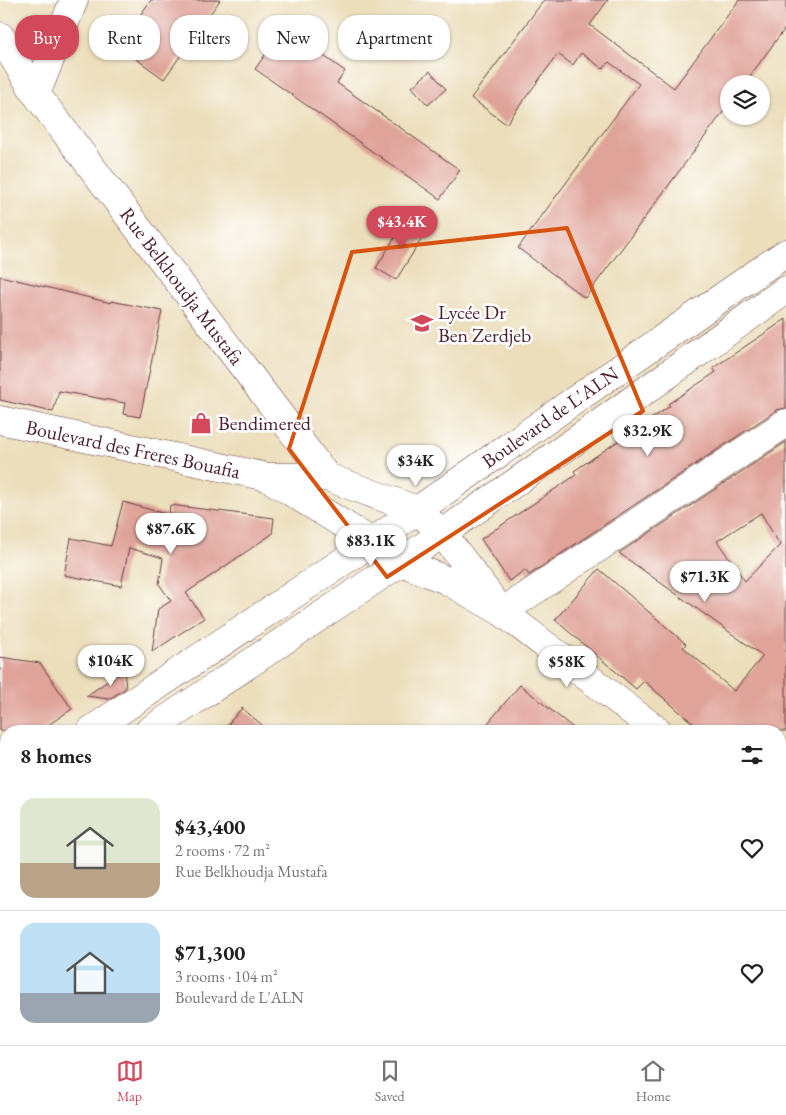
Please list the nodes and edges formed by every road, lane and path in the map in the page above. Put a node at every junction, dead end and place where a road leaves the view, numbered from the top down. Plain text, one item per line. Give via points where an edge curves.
1 (74, 0) edge
2 (0, 36) edge
3 (36, 94) junction
4 (786, 253) edge
5 (786, 290) edge
6 (0, 420) edge
7 (786, 423) edge
8 (267, 477) junction
9 (327, 477) junction
10 (417, 510) junction
11 (442, 533) junction
12 (372, 542) junction
13 (401, 562) junction
14 (502, 612) junction
15 (99, 725) edge
16 (158, 725) edge
17 (650, 725) edge

1 - 3 street
2 - 3 street, Rue Belkhoudja Mustafa
3 - 9 street, Rue Belkhoudja Mustafa
4 - 10 street, Boulevard de L'ALN
5 - 11 street, Boulevard de L'ALN
6 - 8 street, Boulevard des Freres Bouafia
7 - 14 street
8 - 9 street
8 - 12 street
9 - 10 street
10 - 11 street
10 - 12 street, Boulevard de L'ALN
11 - 13 street, Boulevard de L'ALN
11 - 14 street
12 - 13 street
12 - 15 street, Boulevard de L'ALN
13 - 14 street via 446,580
13 - 16 street, Boulevard de L'ALN
14 - 17 street

